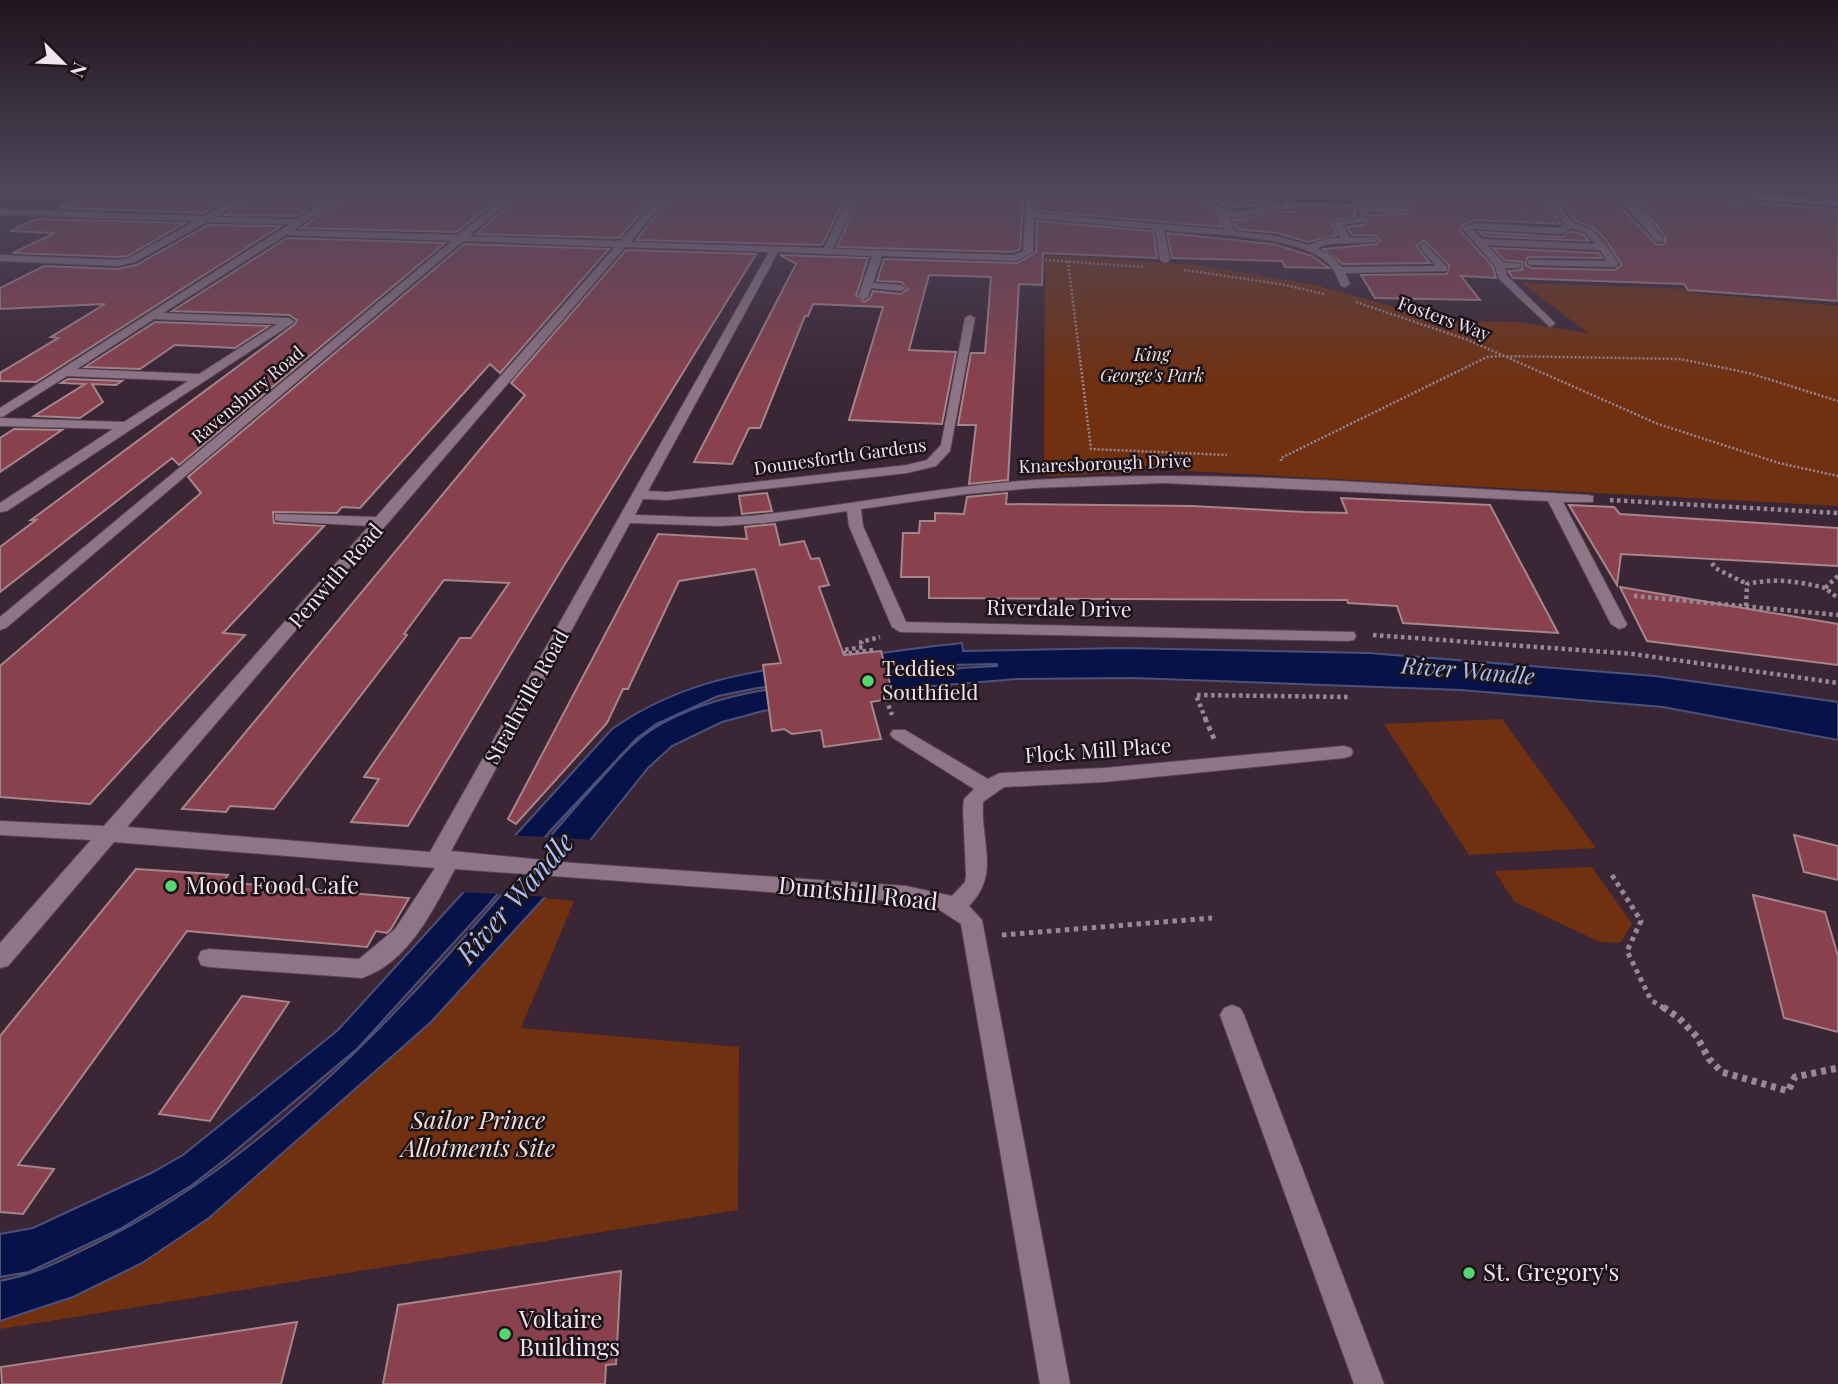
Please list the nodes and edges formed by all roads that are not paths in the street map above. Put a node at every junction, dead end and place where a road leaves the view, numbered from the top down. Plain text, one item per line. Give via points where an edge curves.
1 (140, 256) edge
2 (246, 256) edge
3 (442, 256) edge
4 (611, 256) edge
5 (772, 256) edge
6 (877, 256) edge
7 (971, 256) edge
8 (1024, 256) edge
9 (1164, 256) edge
10 (1322, 256) edge
11 (1432, 256) edge
12 (1491, 256) edge
13 (1608, 256) edge
14 (0, 258) edge
15 (1165, 260) dead end
16 (1531, 261) dead end
17 (1500, 265) junction
18 (1517, 266) dead end
19 (1341, 270) junction
20 (1345, 284) dead end
21 (867, 285) junction
22 (901, 288) dead end
23 (863, 297) dead end
24 (300, 315) dead end
25 (151, 316) junction
26 (970, 318) dead end
27 (289, 321) junction
28 (1550, 324) dead end
29 (64, 372) junction
30 (201, 378) junction
31 (0, 395) edge
32 (15, 403) junction
33 (0, 413) edge
34 (0, 422) edge
35 (127, 426) junction
36 (641, 495) junction
37 (1553, 498) junction
38 (1588, 499) road end
39 (853, 506) junction
40 (1, 508) edge
41 (280, 517) dead end
42 (626, 519) junction
43 (383, 522) junction
44 (1619, 624) dead end
45 (0, 625) edge
46 (1348, 636) road end
47 (899, 734) dead end
48 (1344, 752) dead end
49 (987, 788) junction
50 (0, 828) edge
51 (108, 834) junction
52 (453, 859) junction
53 (956, 905) junction
54 (0, 958) edge
55 (209, 958) dead end
56 (1232, 1015) dead end
57 (1055, 1384) edge
58 (1368, 1384) edge

1 - 14 street via 118,263
2 - 25 street
3 - 45 street, Ravensbury Road
4 - 43 street, Penwith Road
5 - 36 street, Strathville Road
6 - 21 street
7 - 8 street
9 - 15 street
10 - 19 street
11 - 19 street via 1444,269
12 - 17 street
13 - 16 street via 1614,264
17 - 18 street
17 - 28 street via 1502,277
19 - 20 street
21 - 22 street
21 - 23 street
24 - 27 street
25 - 27 street
25 - 29 street
26 - 36 street, Dounesforth Gardens via 947,444 935,463 725,490
27 - 30 street
29 - 30 street
29 - 32 street
30 - 35 street
31 - 32 street
32 - 33 street
34 - 35 street
35 - 40 street
36 - 42 street, Strathville Road
37 - 38 street, Knaresborough Drive
37 - 39 street, Knaresborough Drive via 1163,479 1034,484
37 - 44 street
39 - 42 street, Knaresborough Drive via 719,522
39 - 46 street, Riverdale Drive via 856,526 900,627
41 - 43 street
42 - 52 street, Strathville Road
43 - 51 street, Penwith Road
47 - 49 street
48 - 49 street, Flock Mill Place via 1000,780
49 - 53 street via 974,799 970,818 978,872 974,886
50 - 51 street
51 - 52 street
51 - 54 street, Penwith Road
52 - 53 street, Duntshill Road via 880,892
52 - 55 street, Strathville Road via 402,939 362,969
53 - 57 street, Duntshill Road via 971,920
56 - 58 street

